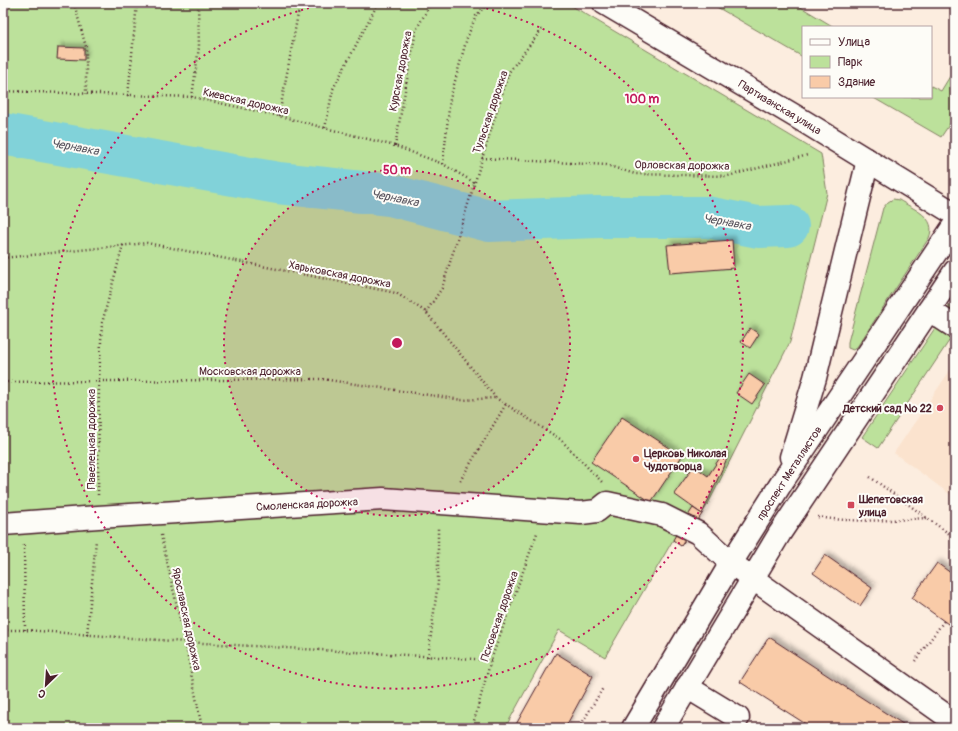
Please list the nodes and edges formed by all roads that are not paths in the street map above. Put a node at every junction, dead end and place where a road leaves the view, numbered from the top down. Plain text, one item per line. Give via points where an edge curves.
1 (604, 3) edge
2 (868, 160) junction
3 (955, 214) edge
4 (955, 224) edge
5 (955, 271) edge
6 (929, 310) junction
7 (955, 327) edge
8 (784, 479) junction
9 (13, 523) edge
10 (731, 563) junction
11 (752, 578) junction
12 (687, 687) junction
13 (738, 718) dead end
14 (955, 722) edge
15 (633, 728) edge
16 (663, 728) edge

1 - 2 street, Партизанская улица
2 - 3 street, Партизанская улица
2 - 8 street via 815,378
4 - 8 street, проспект Металлистов
5 - 6 street
6 - 7 street
6 - 11 street
8 - 10 street, проспект Металлистов
9 - 10 street, Смоленская дорожка via 383,499 581,513 597,511 608,503 662,515 698,533
10 - 11 street
10 - 15 street, проспект Металлистов
11 - 12 street
11 - 14 street
12 - 13 street
12 - 16 street

